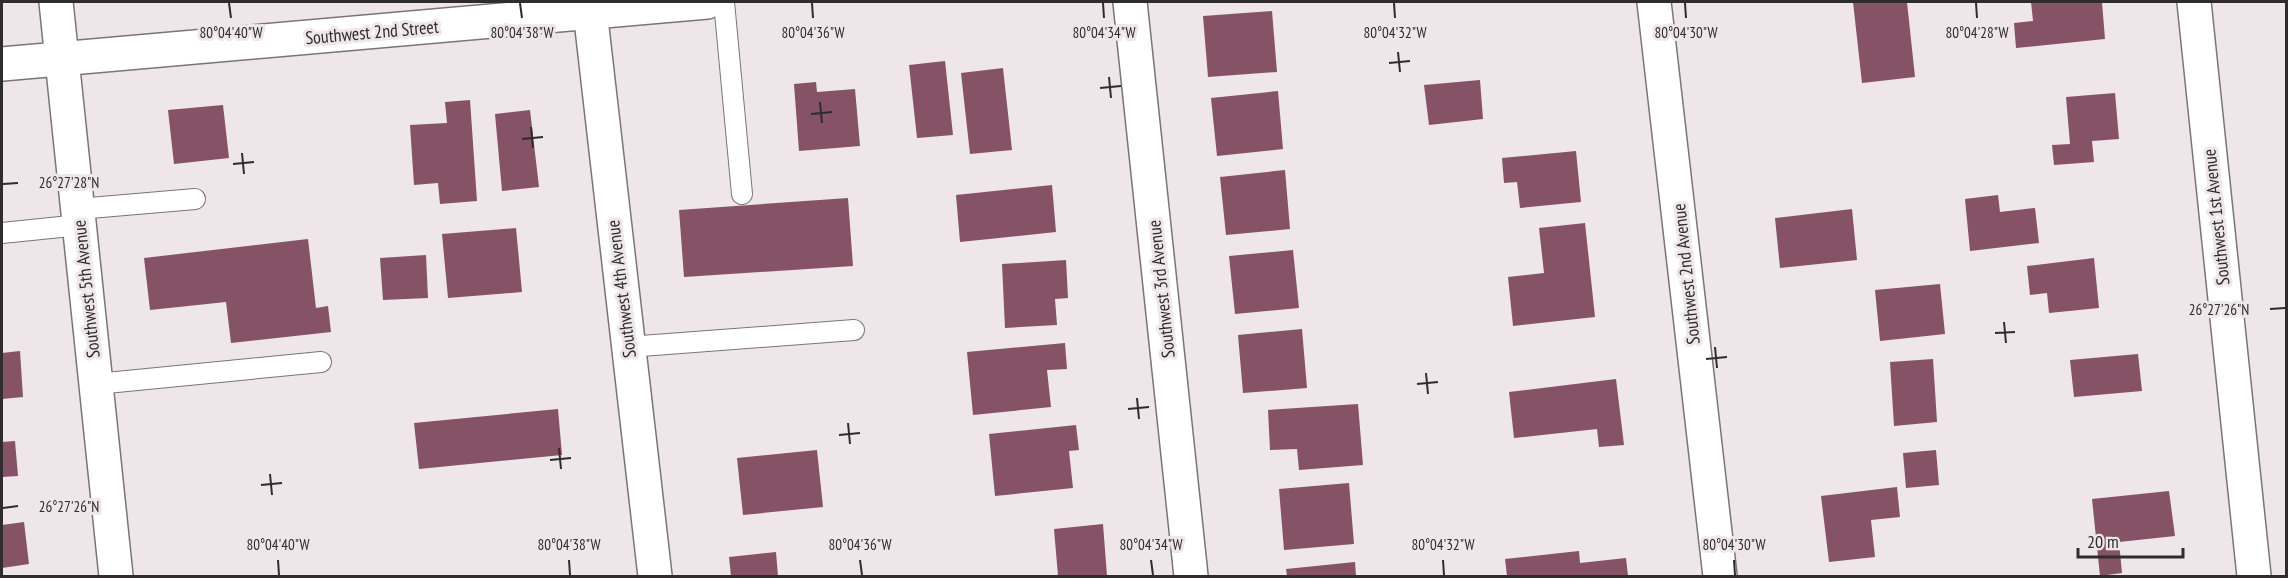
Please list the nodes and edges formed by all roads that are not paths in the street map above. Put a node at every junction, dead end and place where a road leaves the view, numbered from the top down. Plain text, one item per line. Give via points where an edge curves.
1 (56, 2) edge
2 (707, 2) edge
3 (724, 2) edge
4 (1130, 2) edge
5 (2194, 2) edge
6 (1655, 3) edge
7 (589, 7) edge
8 (62, 58) junction
9 (2, 64) edge
10 (742, 194) dead end
11 (195, 199) dead end
12 (79, 217) junction
13 (2, 233) edge
14 (854, 330) dead end
15 (628, 347) junction
16 (321, 362) dead end
17 (96, 384) junction
18 (116, 576) edge
19 (655, 576) edge
20 (1191, 576) edge
21 (1720, 576) edge
22 (2254, 576) edge

1 - 8 street, Southwest 5th Avenue
2 - 7 street, Southwest 2nd Street
3 - 10 lane
4 - 20 street, Southwest 3rd Avenue
5 - 22 street, Southwest 1st Avenue
6 - 21 street, Southwest 2nd Avenue
7 - 8 street, Southwest 2nd Street
7 - 15 street, Southwest 4th Avenue
8 - 9 street, Southwest 2nd Street
8 - 12 street, Southwest 5th Avenue
11 - 12 lane
12 - 13 lane
12 - 17 street, Southwest 5th Avenue
14 - 15 lane
15 - 19 street, Southwest 4th Avenue
16 - 17 lane
17 - 18 street, Southwest 5th Avenue

